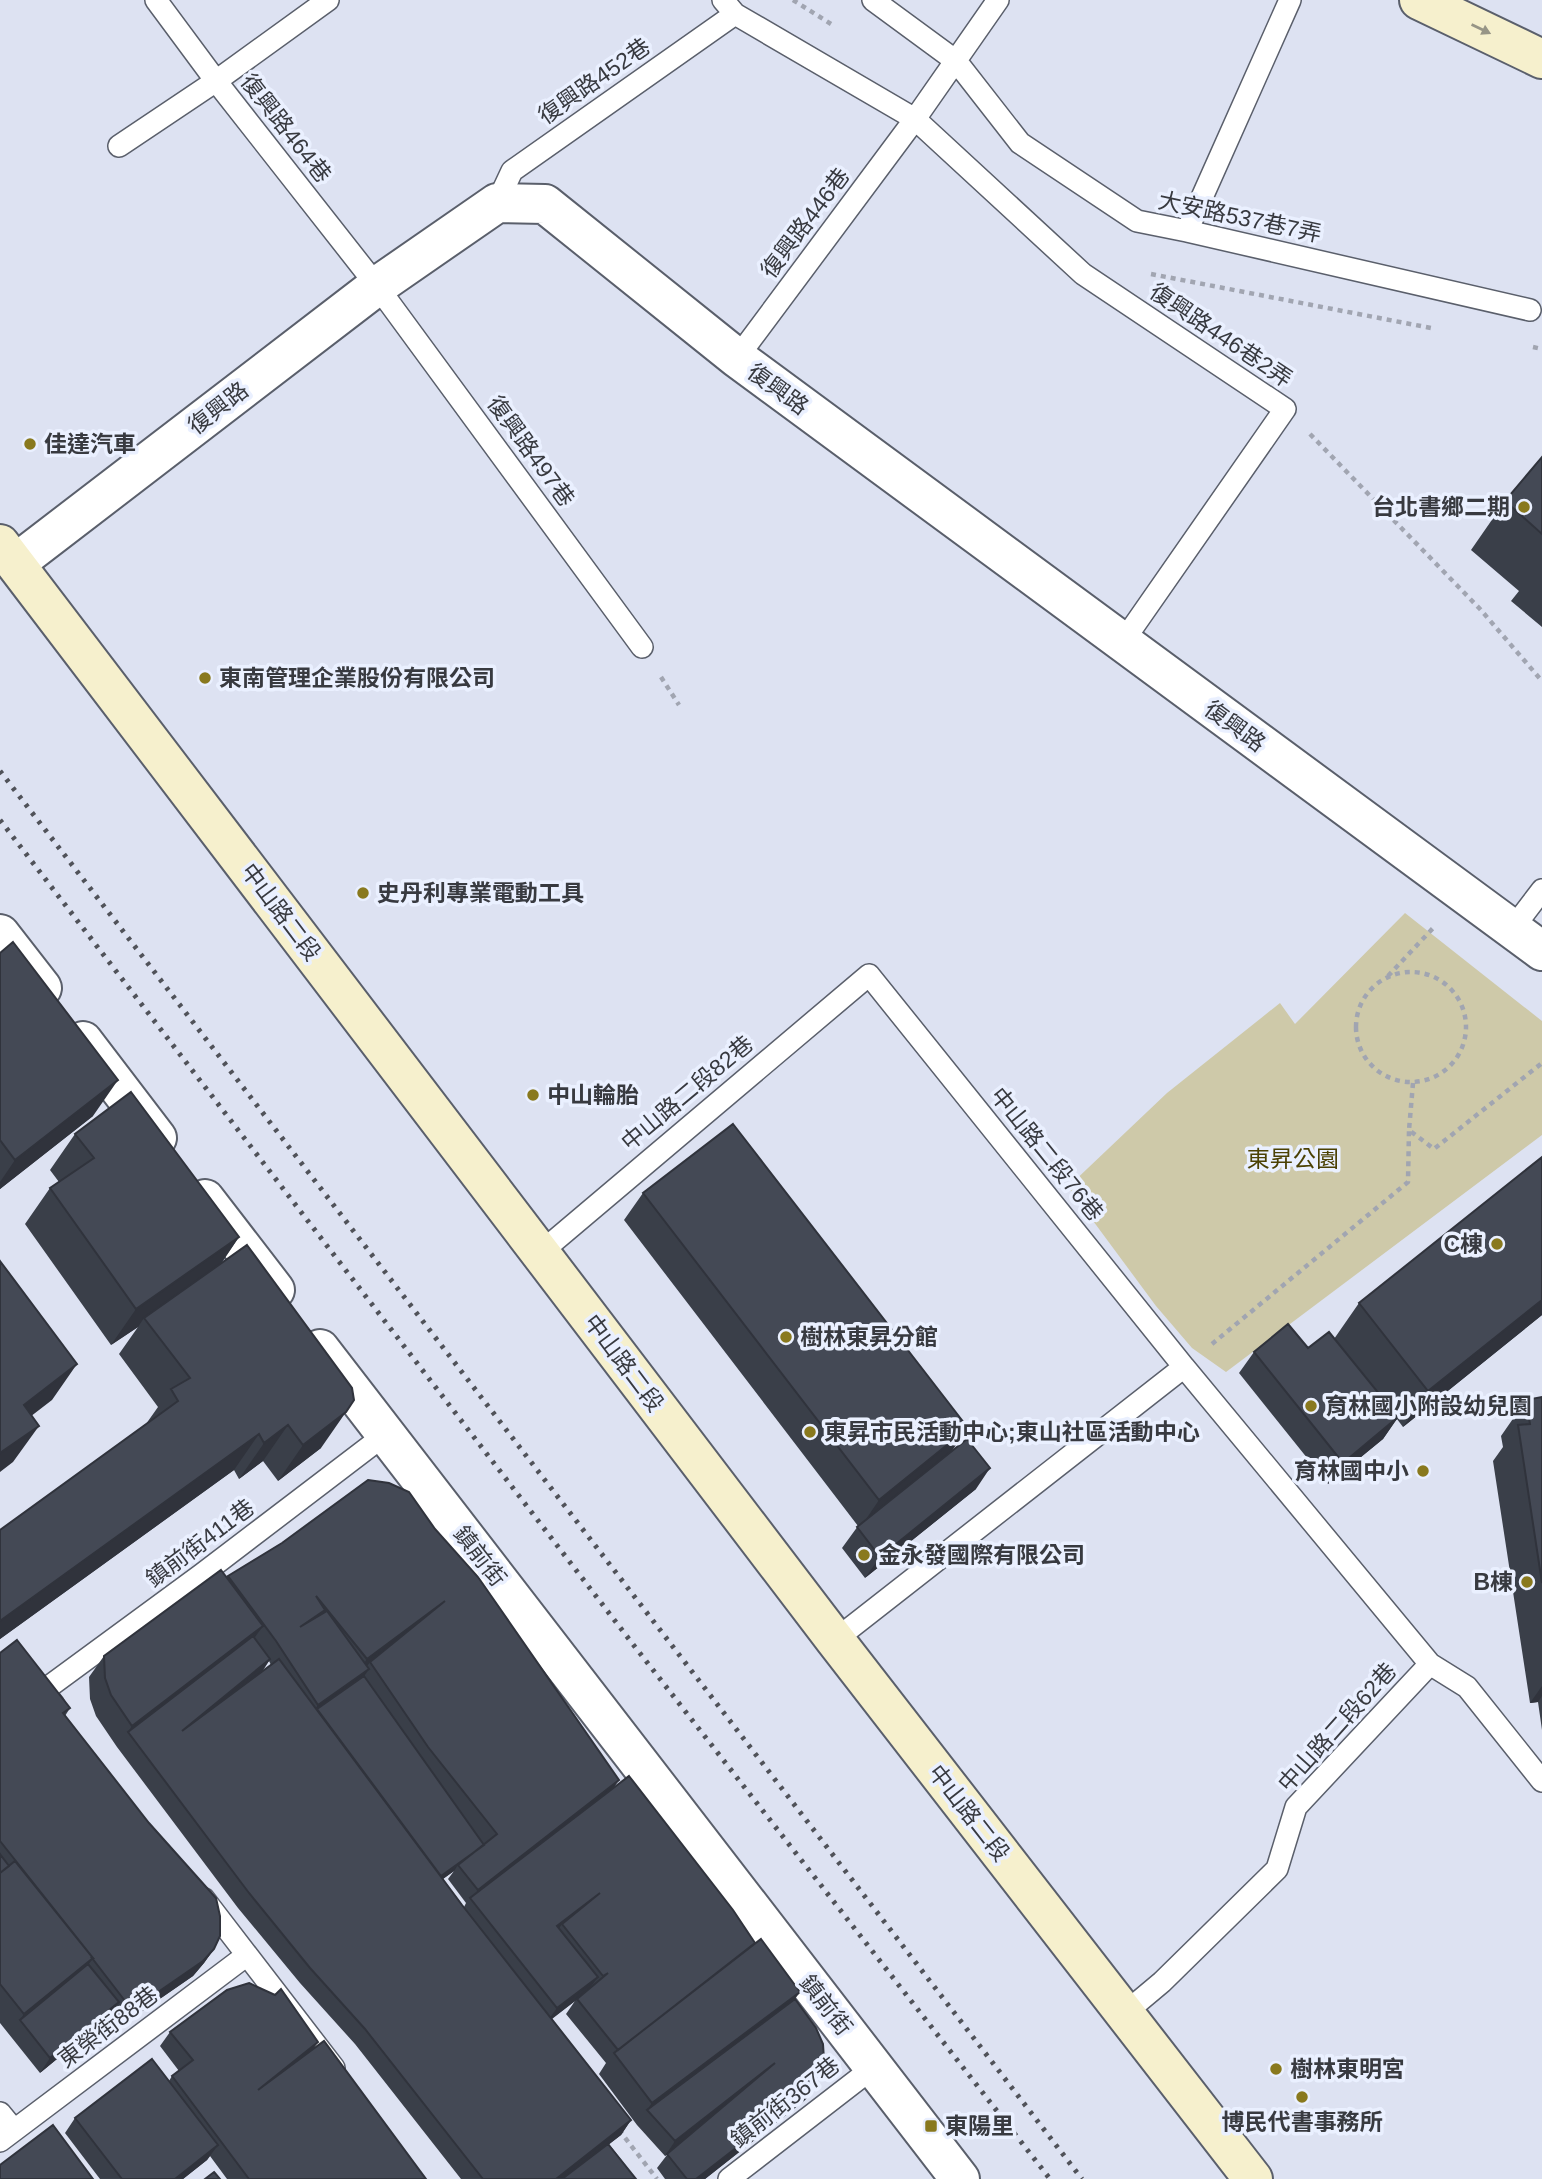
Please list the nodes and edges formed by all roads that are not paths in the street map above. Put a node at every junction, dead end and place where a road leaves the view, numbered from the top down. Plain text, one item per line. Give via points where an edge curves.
1 (156, 0) edge
2 (328, 0) edge
3 (873, 0) edge
4 (998, 0) edge
5 (1290, 0) edge
6 (1419, 0) edge
7 (729, 7) edge
8 (1542, 59) edge
9 (956, 61) junction
10 (216, 81) junction
11 (915, 119) junction
12 (119, 146) dead end
13 (498, 203) junction
14 (1187, 231) junction
15 (377, 286) junction
16 (1530, 310) dead end
17 (737, 358) junction
18 (8, 554) edge
19 (1122, 643) junction
20 (642, 647) dead end
21 (1542, 890) edge
22 (0, 934) edge
23 (1527, 940) edge
24 (869, 975) joint
25 (540, 1253) junction
26 (1184, 1367) junction
27 (386, 1434) junction
28 (835, 1640) junction
29 (1430, 1664) junction
30 (69, 1724) edge
31 (1542, 1781) edge
32 (187, 1878) edge
33 (247, 1955) junction
34 (1125, 2013) junction
35 (874, 2067) junction
36 (345, 2083) edge
37 (0, 2113) edge
38 (7, 2136) edge
39 (729, 2179) edge
40 (960, 2179) edge
41 (1253, 2179) edge

1 - 10 lane, 復興路464巷
2 - 10 lane
3 - 9 lane, 大安路537巷7弄
4 - 9 lane, 復興路446巷
5 - 14 lane
6 -> 8 main road
7 - 11 lane, 復興路446巷2弄
7 - 13 lane, 復興路452巷 via 512,171
9 - 11 lane, 復興路446巷
9 - 14 lane, 大安路537巷7弄 via 1020,143 1137,221
10 - 12 lane
10 - 15 lane, 復興路464巷
11 - 17 lane, 復興路446巷
11 - 19 lane, 復興路446巷2弄 via 1083,274 1285,408
13 - 15 street, 復興路
13 - 17 street, 復興路 via 545,204
14 - 16 lane, 大安路537巷7弄
15 - 18 street, 復興路
15 - 20 lane, 復興路497巷
17 - 19 street, 復興路
18 - 25 main road, 中山路二段
19 - 23 street, 復興路
21 - 23 lane
22 - 27 street, 鎮前街
24 - 25 lane, 中山路二段82巷
24 - 26 lane, 中山路二段76巷
25 - 28 main road, 中山路二段
26 - 28 lane
26 - 29 lane, 中山路二段76巷
27 - 30 lane, 鎮前街411巷 via 43,1691
27 - 35 street, 鎮前街
28 - 34 main road, 中山路二段
29 - 31 lane, 中山路二段76巷 via 1467,1687
29 - 34 lane, 中山路二段62巷 via 1296,1807 1276,1869
32 - 33 lane
33 - 36 lane
33 - 38 lane, 東榮街88巷
34 - 41 main road, 中山路二段
35 - 39 lane, 鎮前街367巷
35 - 40 street, 鎮前街
37 - 38 lane

